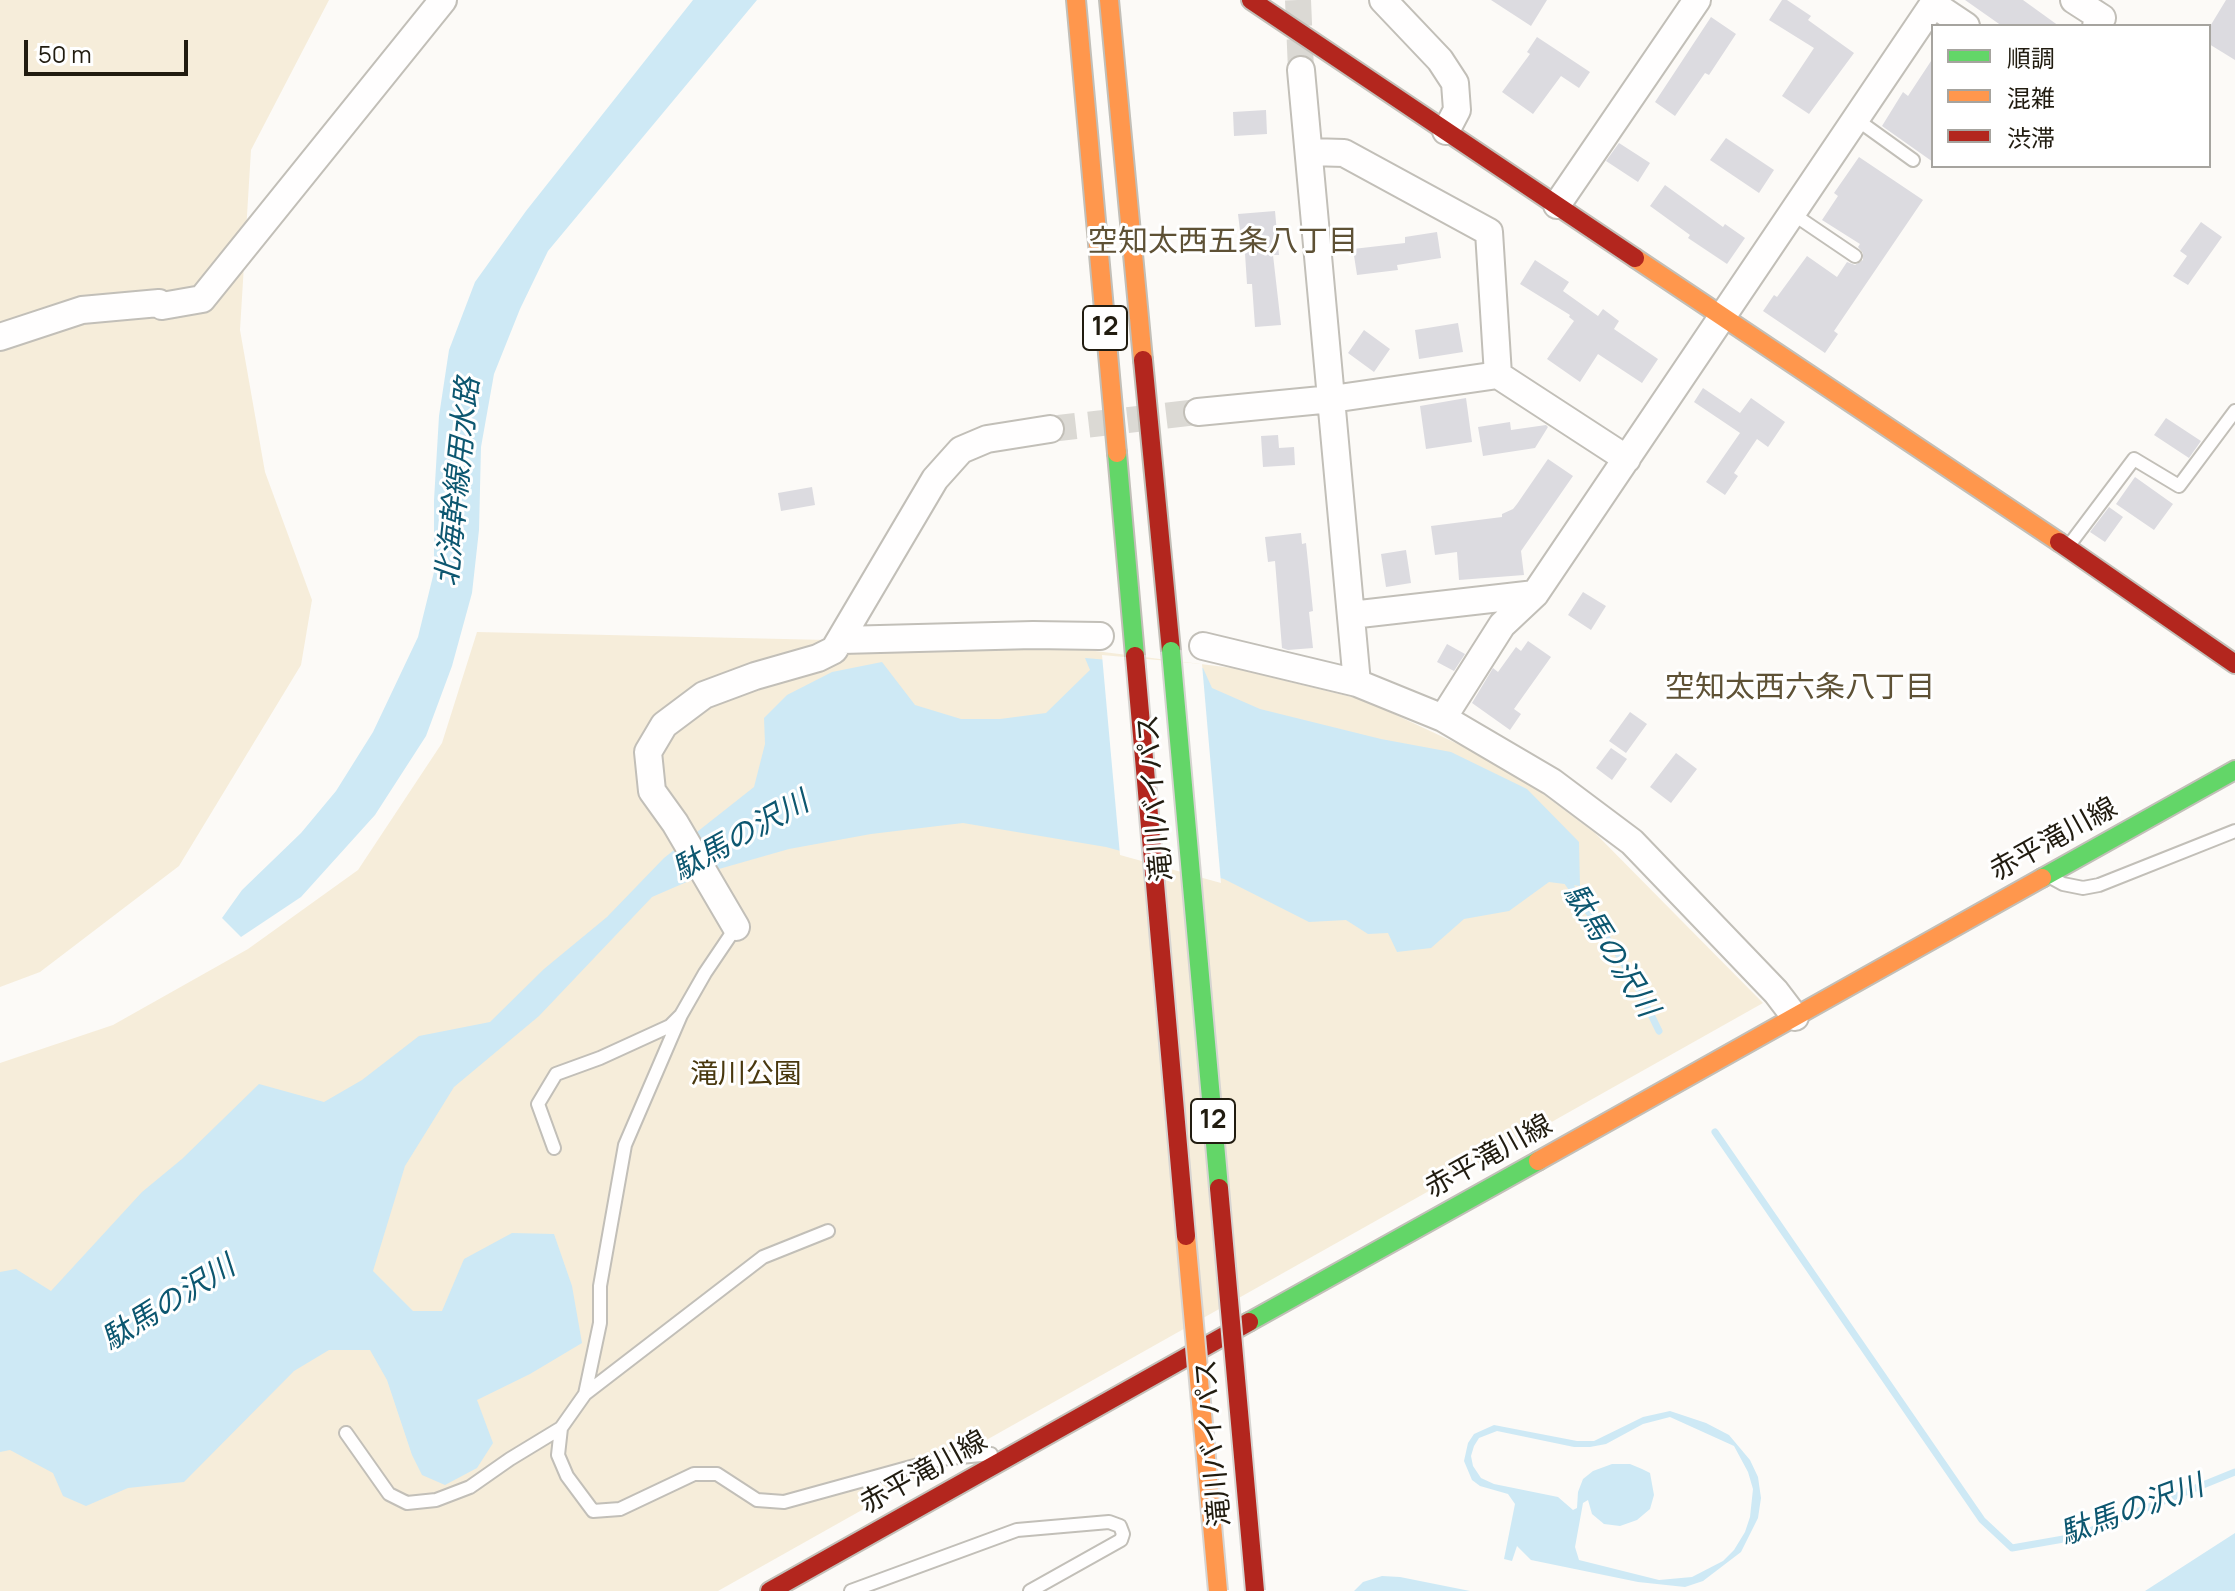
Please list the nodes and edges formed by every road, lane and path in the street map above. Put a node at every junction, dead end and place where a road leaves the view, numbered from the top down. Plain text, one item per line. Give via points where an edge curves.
1 (443, 0) edge
2 (1076, 0) edge
3 (1109, 0) edge
4 (1251, 0) edge
5 (1383, 0) edge
6 (1697, 0) edge
7 (2074, 0) edge
8 (1935, 2) edge
9 (1963, 24) edge
10 (2098, 24) edge
11 (1301, 70) tunnel mouth
12 (1856, 119) junction
13 (1446, 131) junction
14 (1309, 152) junction
15 (1913, 160) dead end
16 (1557, 205) junction
17 (1793, 214) junction
18 (1855, 256) dead end
19 (1724, 318) junction
20 (0, 337) edge
21 (1498, 375) junction
22 (1332, 399) junction
23 (2235, 411) edge
24 (1198, 412) tunnel mouth
25 (1050, 429) tunnel mouth
26 (1627, 459) junction
27 (2067, 548) junction
28 (1535, 594) junction
29 (1351, 615) junction
30 (1100, 636) dead end
31 (842, 640) junction
32 (1203, 646) dead end
33 (2235, 664) edge
34 (1357, 683) junction
35 (1443, 718) junction
36 (2235, 770) edge
37 (2235, 831) edge
38 (2049, 876) junction
39 (736, 927) joint
40 (681, 1015) junction
41 (1795, 1017) junction
42 (554, 1148) dead end
43 (828, 1231) dead end
44 (585, 1394) junction
45 (561, 1428) junction
46 (346, 1433) dead end
47 (1022, 1451) junction
48 (778, 1589) edge
49 (851, 1591) edge
50 (1030, 1591) edge
51 (1218, 1591) edge
52 (1255, 1591) edge

1 - 20 street via 202,299 82,310
2 - 51 main road, 滝川バイパス / 12, bridge
3 - 52 main road, 滝川バイパス / 12, bridge
4 - 13 main road
5 - 13 street via 1455,83 1457,110
6 - 16 street
7 - 10 street via 2102,18
8 - 9 street
8 - 12 street
11 - 14 street
12 - 15 lane
12 - 17 street
13 - 16 main road
14 - 21 street via 1344,153 1489,232
14 - 22 street
16 - 19 main road
17 - 18 lane
17 - 19 street
19 - 26 street
19 - 27 main road
21 - 22 street
21 - 26 street
22 - 24 street
22 - 29 street
23 - 27 lane via 2179,486 2134,459
25 - 31 street via 987,439 961,450 935,479
26 - 28 street
27 - 33 main road
28 - 29 street
28 - 35 street via 1502,625
29 - 34 street
30 - 31 street
31 - 39 street via 818,658 704,695 664,725 648,752 652,791
32 - 34 street
34 - 35 street
35 - 41 street via 1552,782 1632,842
36 - 38 main road, 赤平滝川線
37 - 38 lane via 2099,885 2083,888
38 - 41 main road, 赤平滝川線
39 - 40 lane
40 - 42 lane via 670,1026 556,1074 538,1104
40 - 44 lane via 625,1145
41 - 47 main road, 赤平滝川線
43 - 44 lane via 763,1257
44 - 45 lane
45 - 46 lane via 470,1487 436,1500 407,1503 389,1494
45 - 47 lane via 558,1455 593,1511 620,1509 694,1474 717,1474 757,1500 784,1502 940,1459
47 - 48 main road, 赤平滝川線
49 - 50 lane via 1017,1530 1109,1522 1120,1526 1121,1540

